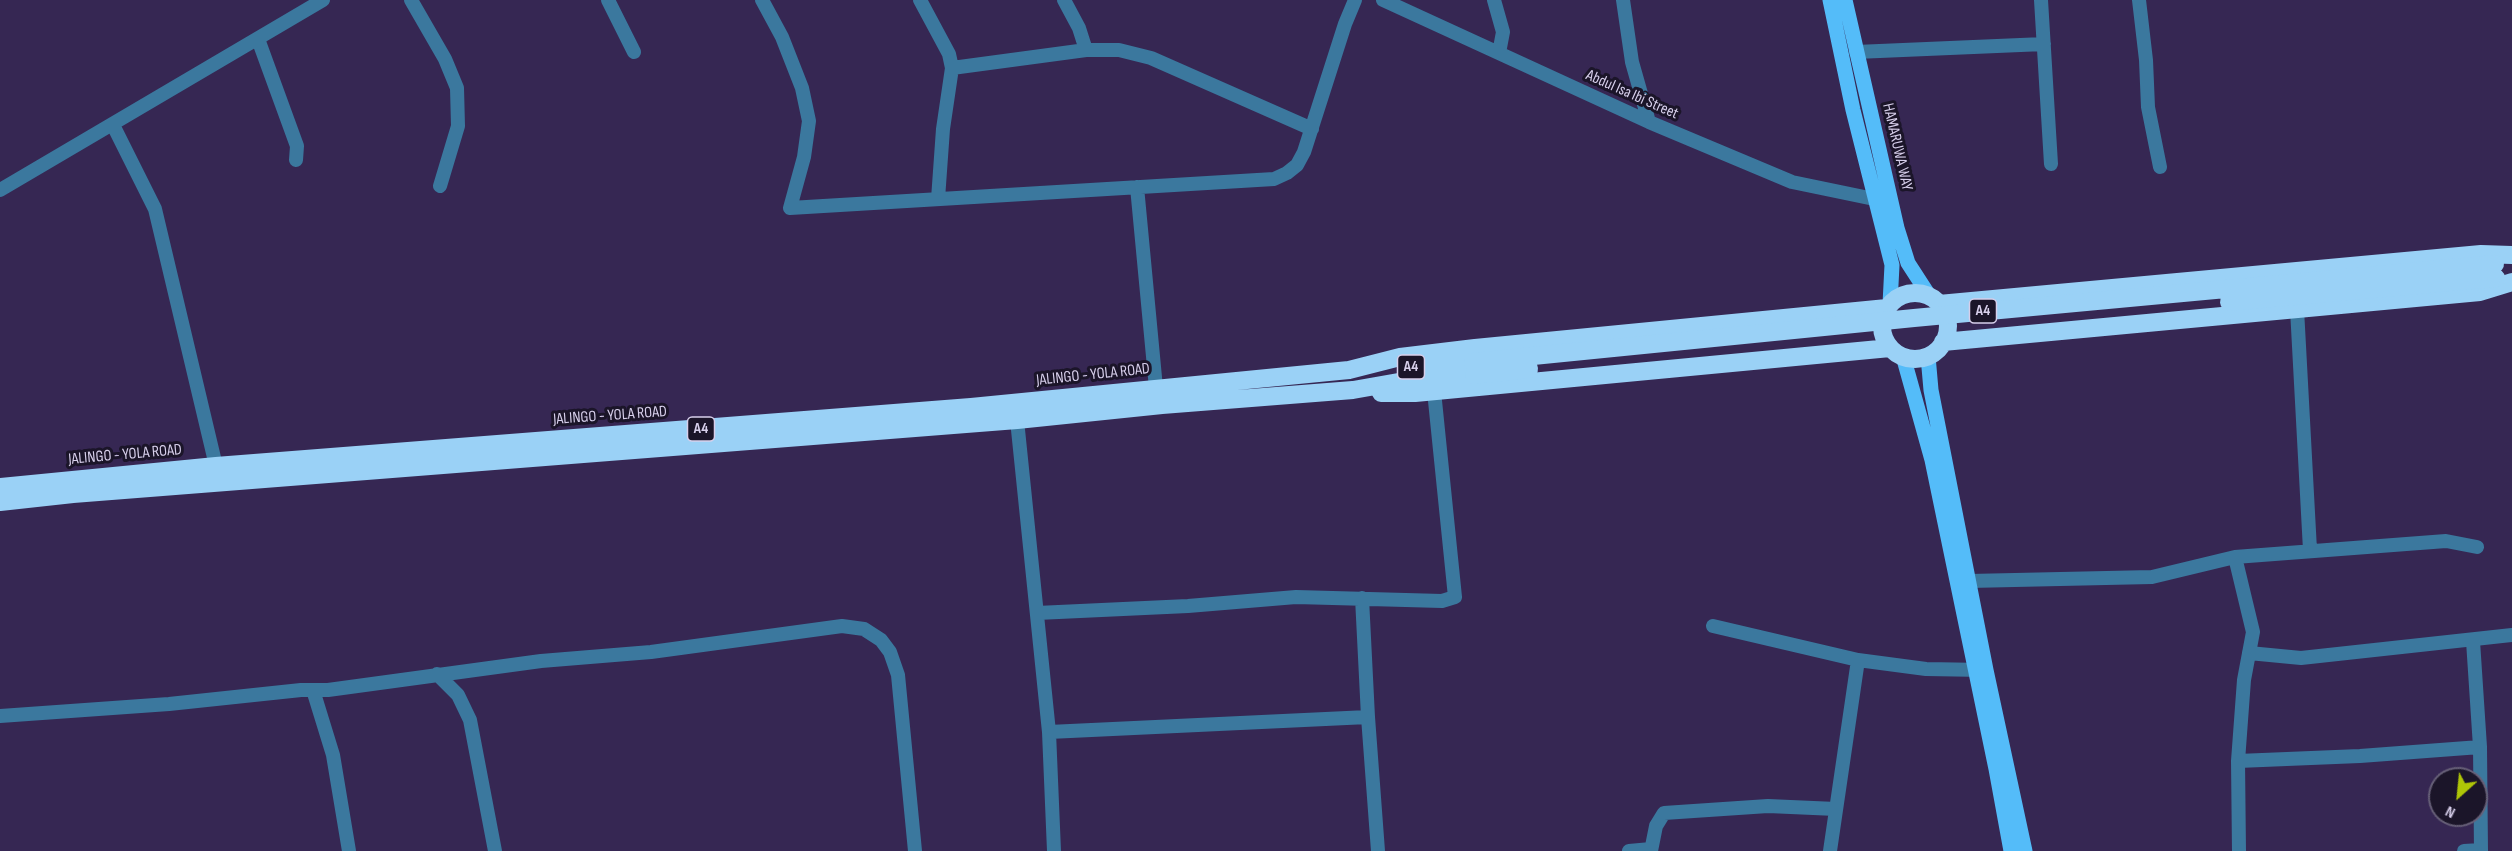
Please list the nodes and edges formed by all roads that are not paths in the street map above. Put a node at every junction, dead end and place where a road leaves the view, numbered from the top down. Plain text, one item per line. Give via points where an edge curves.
1 (323, 0) edge
2 (411, 0) edge
3 (608, 0) edge
4 (762, 0) edge
5 (920, 0) edge
6 (1064, 0) edge
7 (1354, 0) edge
8 (1383, 0) edge
9 (1494, 0) edge
10 (1623, 0) edge
11 (1830, 0) edge
12 (1845, 0) edge
13 (2041, 0) edge
14 (2139, 0) edge
15 (258, 39) junction
16 (2044, 44) junction
17 (1086, 50) junction
18 (634, 52) dead end
19 (1856, 52) junction
20 (1499, 53) junction
21 (952, 68) junction
22 (1648, 122) junction
23 (113, 125) junction
24 (1312, 129) junction
25 (296, 160) dead end
26 (2051, 164) dead end
27 (2160, 167) dead end
28 (440, 186) dead end
29 (1137, 188) junction
30 (0, 190) edge
31 (938, 199) junction
32 (1874, 199) junction
33 (2512, 255) edge
34 (2505, 272) edge
35 (1935, 301) junction
36 (1889, 306) junction
37 (2297, 309) junction
38 (1943, 342) junction
39 (1897, 352) junction
40 (1928, 356) junction
41 (1473, 368) junction
42 (1349, 370) junction
43 (1156, 388) junction
44 (1353, 390) junction
45 (1434, 391) junction
46 (1017, 420) junction
47 (216, 466) junction
48 (0, 487) edge
49 (0, 502) edge
50 (2477, 547) dead end
51 (2310, 550) junction
52 (2235, 557) junction
53 (1969, 581) junction
54 (1362, 598) junction
55 (1037, 613) junction
56 (1713, 626) dead end
57 (2512, 635) edge
58 (2473, 641) junction
59 (2249, 653) junction
60 (1858, 660) junction
61 (1980, 670) junction
62 (437, 674) junction
63 (313, 690) junction
64 (0, 716) edge
65 (1368, 717) junction
66 (1049, 732) junction
67 (2480, 747) junction
68 (2238, 761) junction
69 (1836, 809) junction
70 (1651, 850) edge
71 (2481, 850) edge
72 (349, 851) edge
73 (495, 851) edge
74 (915, 851) edge
75 (1054, 851) edge
76 (1378, 851) edge
77 (1629, 851) edge
78 (1830, 851) edge
79 (2011, 851) edge
80 (2025, 851) edge
81 (2239, 851) edge
82 (2464, 851) edge

1 - 15 street
2 - 28 street via 457,88 458,126
3 - 18 street
4 - 31 street via 782,37 809,121 790,208
5 - 21 street via 949,54
6 - 17 street
7 - 24 street
8 - 20 street, Abdul Isa Ibi Street
9 - 20 street via 1503,32
10 - 22 street via 1632,62
11 - 32 main road
12 - 19 main road, HAMARUWA WAY
13 - 16 street
14 - 27 street via 2148,108
15 - 23 street
15 - 25 street via 297,146
16 - 19 street
16 - 26 street
17 - 21 street
17 - 24 street via 1119,50 1151,58
19 - 35 main road, HAMARUWA WAY via 1908,263
20 - 22 street, Abdul Isa Ibi Street
21 - 31 street
22 - 32 street, Abdul Isa Ibi Street via 1792,182
23 - 30 street
23 - 47 street via 155,209
24 - 29 street via 1297,165 1274,179
29 - 31 street
29 - 43 street
32 - 36 main road via 1892,265
33 - 35 highway, A4 via 2481,254
34 - 37 highway, A4 via 2480,292
34 - 41 highway, A4, bridge via 1902,319
35 - 36 highway, A4 via 1916,293 1902,296
35 - 38 highway, A4 via 1947,323
36 - 39 highway via 1882,330
36 - 42 highway, JALINGO - YOLA ROAD / A4 via 1400,357
37 - 38 highway, A4
37 - 51 street
38 - 40 highway
39 - 40 highway, A4 via 1916,359
39 - 45 highway, A4
39 - 61 main road via 1932,460
40 - 53 main road via 1931,390
41 - 42 highway, A4
41 - 44 highway, A4
42 - 43 highway, JALINGO - YOLA ROAD / A4
43 - 47 highway, JALINGO - YOLA ROAD / A4 via 959,408
44 - 45 highway, A4 via 1383,394
44 - 46 highway, A4
45 - 54 street via 1455,597 1442,601
46 - 49 highway, A4
46 - 55 street
47 - 48 highway, JALINGO - YOLA ROAD / A4
50 - 51 street via 2446,541
51 - 52 street
52 - 53 street via 2152,577
52 - 59 street via 2253,632
53 - 61 main road
54 - 55 street via 1296,597
54 - 65 street
55 - 66 street
56 - 60 street
57 - 58 street
58 - 59 street via 2301,658
58 - 67 street
59 - 68 street
60 - 61 street via 1926,669
60 - 69 street
61 - 79 main road
61 - 80 main road
62 - 63 street
62 - 73 street via 458,694 470,720
62 - 74 street via 651,652 842,626 864,629 881,640 890,652 898,675
63 - 64 street
63 - 72 street via 333,755
65 - 66 street
65 - 76 street
66 - 75 street
67 - 68 street
67 - 71 street
68 - 81 street
69 - 70 street via 1768,806 1664,813 1656,826
69 - 78 street
70 - 77 street
71 - 82 street

